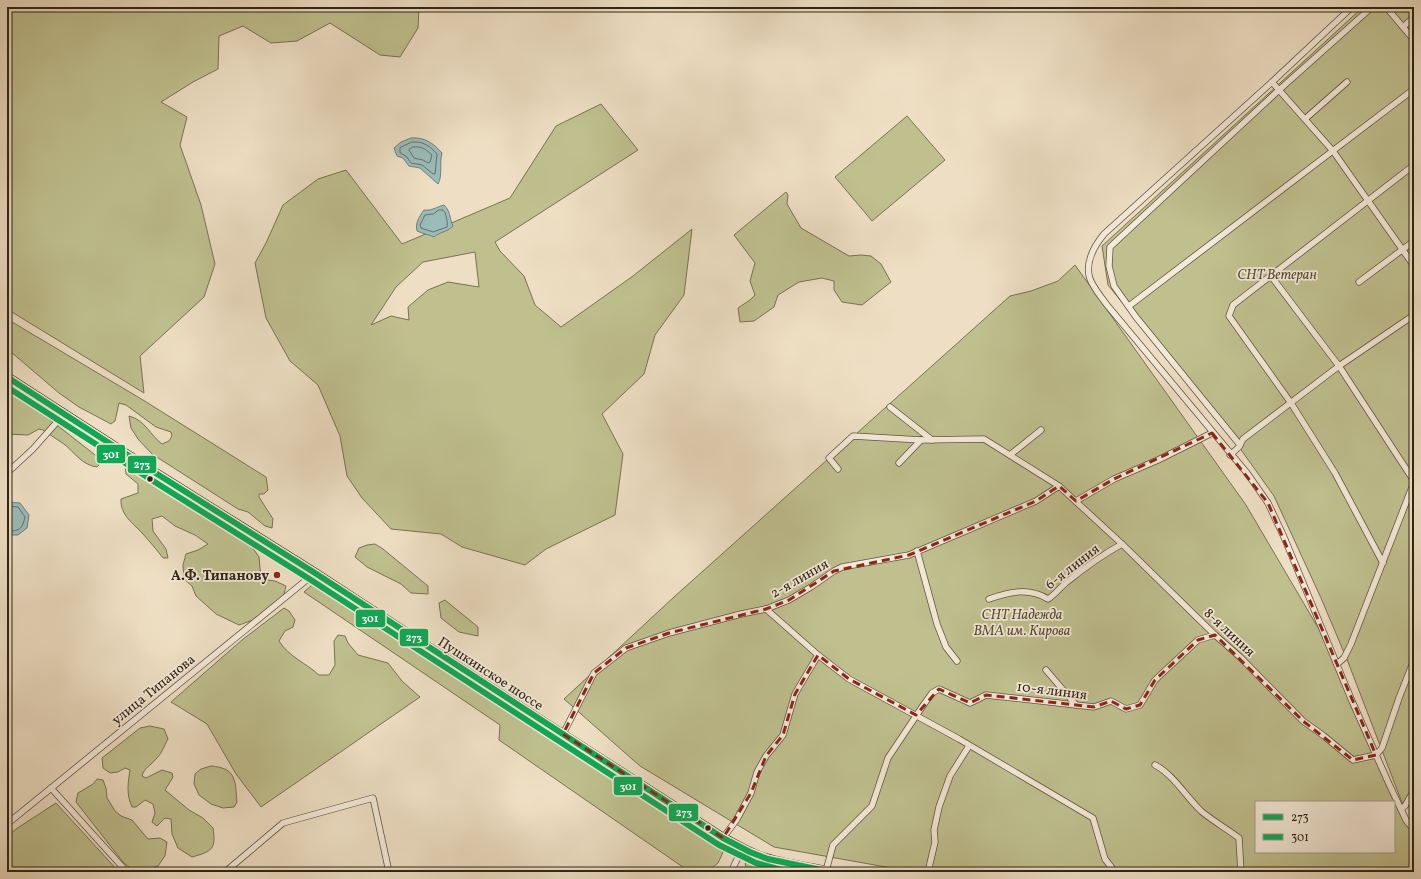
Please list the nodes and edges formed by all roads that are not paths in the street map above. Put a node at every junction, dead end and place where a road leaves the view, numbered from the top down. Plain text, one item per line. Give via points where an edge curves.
1 (1352, 7) edge
2 (1372, 7) edge
3 (1386, 7) edge
4 (1414, 18) edge
5 (1403, 27) junction
6 (1414, 40) edge
7 (1272, 82) junction
8 (1347, 82) dead end
9 (1414, 89) edge
10 (1279, 90) junction
11 (1305, 119) junction
12 (1333, 151) junction
13 (1414, 165) edge
14 (1368, 200) junction
15 (1414, 241) edge
16 (1404, 249) junction
17 (1414, 266) edge
18 (1271, 276) junction
19 (1359, 282) dead end
20 (1129, 306) junction
21 (1414, 315) edge
22 (1339, 366) junction
23 (7, 377) edge
24 (1291, 403) junction
25 (890, 407) dead end
26 (64, 414) junction
27 (1041, 430) dead end
28 (1212, 433) junction
29 (921, 440) junction
30 (932, 440) junction
31 (1240, 445) junction
32 (1010, 455) junction
33 (1230, 455) junction
34 (899, 463) dead end
35 (838, 469) dead end
36 (8, 470) edge
37 (1414, 482) edge
38 (1060, 486) junction
39 (1076, 501) junction
40 (1122, 544) junction
41 (917, 551) junction
42 (1383, 563) junction
43 (315, 573) junction
44 (989, 599) dead end
45 (766, 609) junction
46 (1215, 636) junction
47 (818, 655) junction
48 (1414, 660) edge
49 (957, 661) dead end
50 (1337, 664) junction
51 (1046, 670) dead end
52 (1076, 705) junction
53 (916, 715) junction
54 (563, 734) junction
55 (969, 746) junction
56 (1376, 755) junction
57 (1155, 765) dead end
58 (51, 788) junction
59 (1414, 790) edge
60 (1401, 809) junction
61 (7, 824) edge
62 (1414, 830) edge
63 (723, 838) junction
64 (742, 848) junction
65 (829, 871) edge
66 (127, 872) edge
67 (226, 872) edge
68 (389, 872) edge
69 (731, 872) edge
70 (928, 872) edge
71 (1115, 872) edge
72 (1241, 872) edge

1 - 7 street
2 - 10 street
3 - 5 street
4 - 5 street
5 - 6 street
7 - 10 street
7 - 28 street via 1104,234 1090,256 1089,276 1107,305
8 - 11 street
9 - 12 street
10 - 11 street
10 - 20 street via 1110,247 1109,266 1114,286
11 - 12 street
12 - 14 street
12 - 20 street
13 - 14 street
14 - 16 street
14 - 18 street
15 - 16 street
16 - 17 street
16 - 19 street
18 - 22 street
18 - 24 street via 1233,305 1229,316
20 - 31 street
21 - 22 street
22 - 24 street
22 - 37 street
23 - 26 main road, Пушкинское шоссе
24 - 31 street via 1244,439
24 - 42 street via 1335,473
25 - 30 street
26 - 36 street via 33,449
26 - 43 main road, Пушкинское шоссе
27 - 32 street
28 - 33 street
28 - 39 street via 1114,479
29 - 30 street
29 - 34 street
29 - 35 street via 853,436 829,458
30 - 32 street via 984,439
31 - 33 street
32 - 38 street
33 - 50 street via 1268,503
37 - 42 street
38 - 39 street
38 - 41 street, 2-я линия via 1036,501
39 - 40 street, 8-я линия
40 - 44 street, 6-я линия via 1101,556 1048,599 1032,591 1008,592
40 - 46 street, 8-я линия
41 - 45 street, 2-я линия via 842,567 789,600
41 - 49 street via 937,624 946,647
42 - 50 street via 1351,644 1344,658
43 - 54 main road, Пушкинское шоссе
43 - 58 street, улица Типанова
45 - 47 street
45 - 54 street, 2-я линия via 669,632 626,648 594,673
46 - 52 street, 10-я линия via 1198,640 1155,680 1140,705 1126,709 1111,701 1094,707
46 - 56 street, 8-я линия via 1240,657 1303,721 1353,760
47 - 53 street via 849,679
47 - 63 street via 795,694 783,735 766,756 757,772 751,793
48 - 56 street via 1385,742
50 - 56 street
51 - 52 street
52 - 53 street, 10-я линия via 986,695 970,703 939,689 932,693
53 - 55 street
53 - 65 street via 888,758 872,806 836,841 830,855
54 - 63 main road, Пушкинское шоссе
55 - 70 street via 950,776 939,807
55 - 71 street via 1093,818 1105,859
56 - 60 street
57 - 72 street via 1174,780 1202,812 1239,838
58 - 61 street, улица Типанова
58 - 66 street
59 - 60 street
60 - 62 street
63 - 64 main road, Пушкинское шоссе
64 - 65 main road, Пушкинское шоссе via 782,862
64 - 69 street
67 - 68 street via 283,823 373,798

